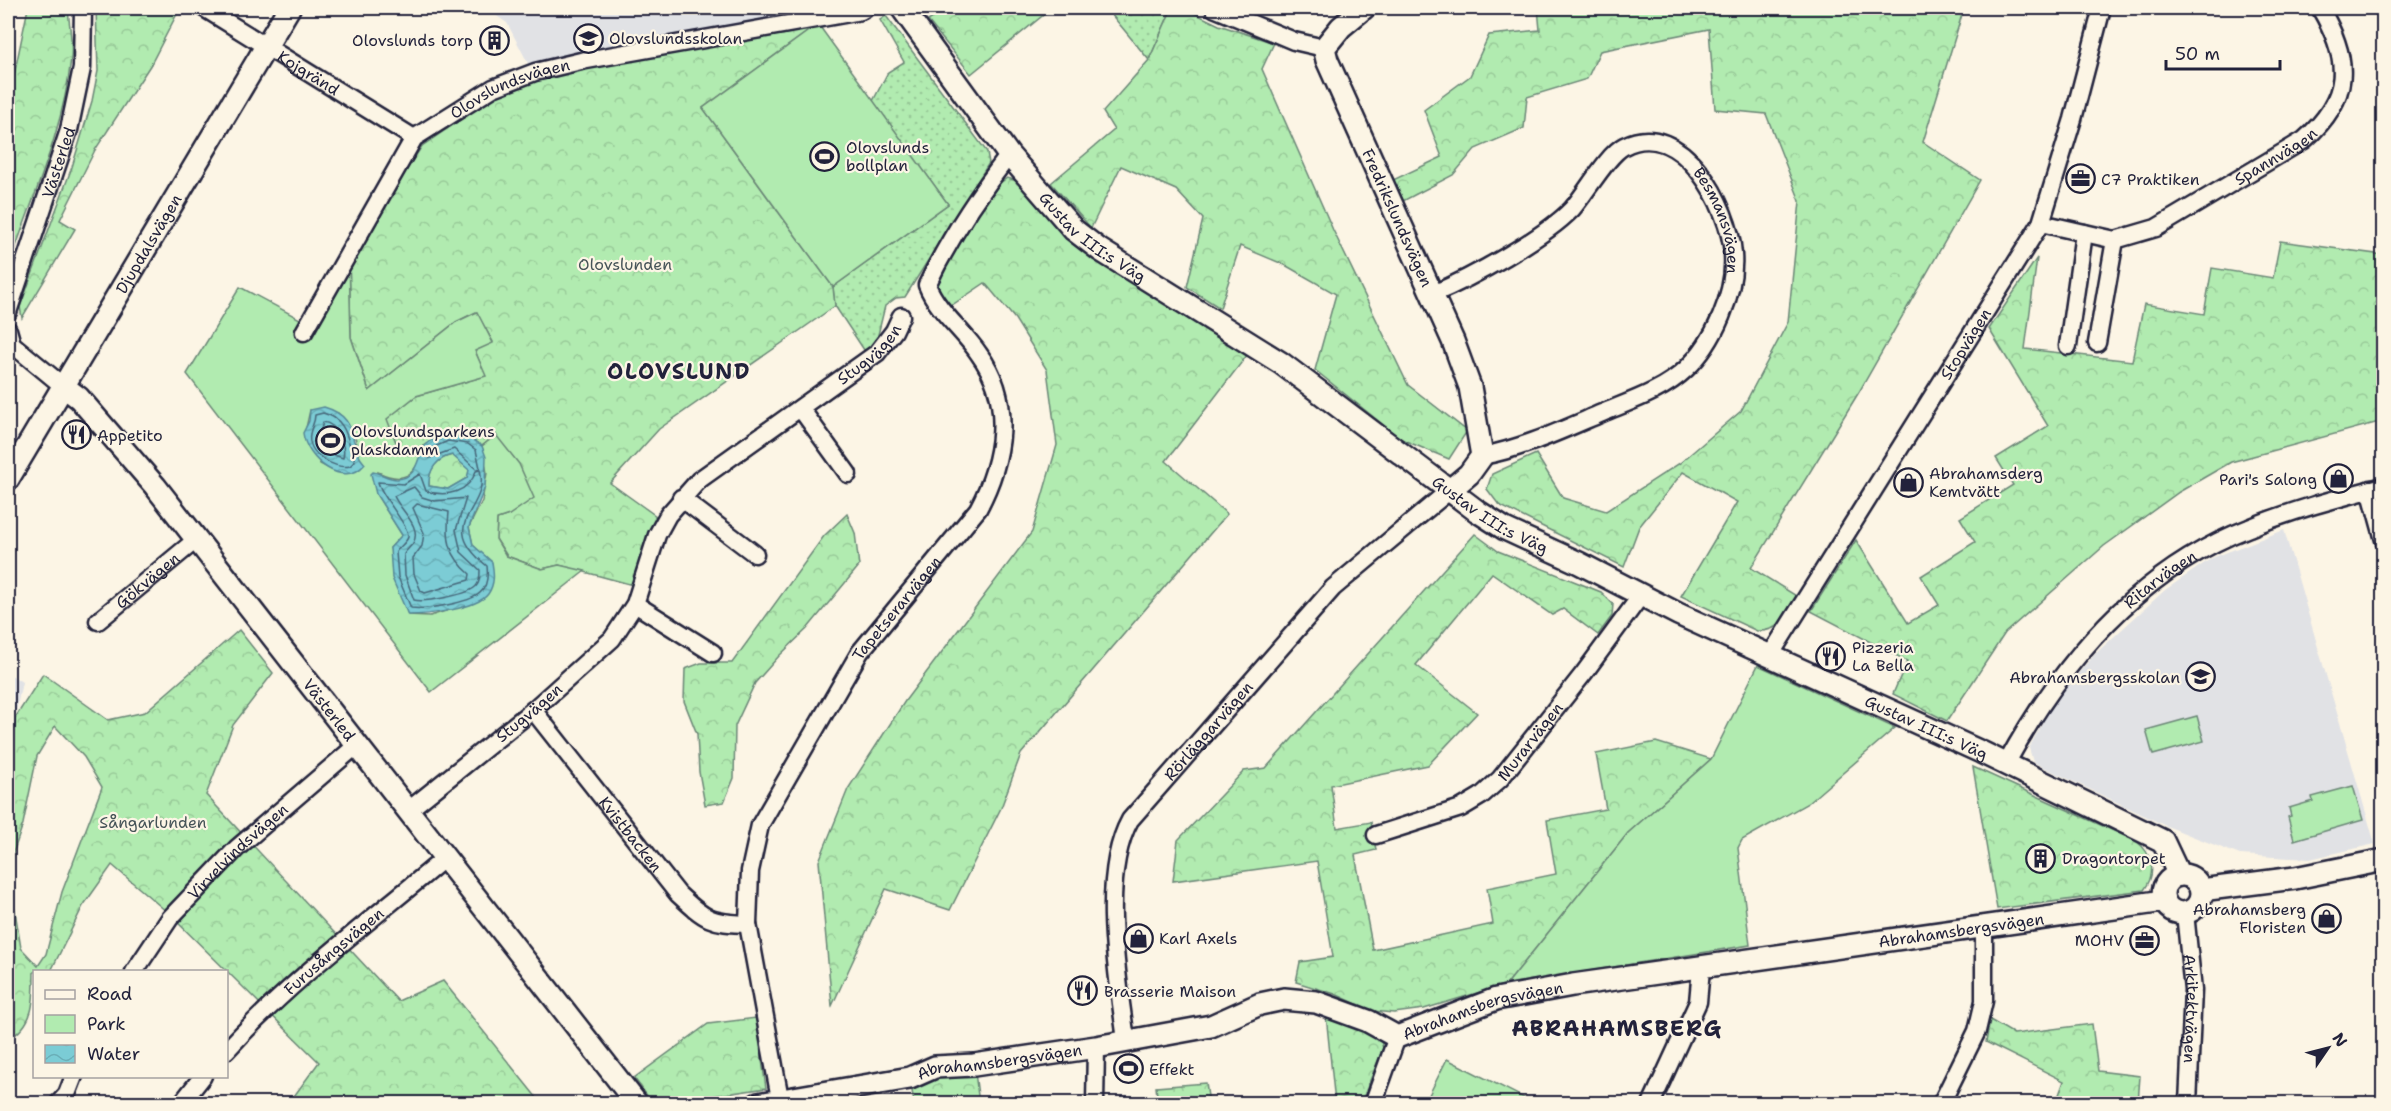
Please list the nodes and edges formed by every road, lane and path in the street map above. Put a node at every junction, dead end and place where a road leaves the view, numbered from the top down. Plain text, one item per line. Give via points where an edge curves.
1 (83, 8) edge
2 (204, 8) edge
3 (289, 8) edge
4 (866, 8) edge
5 (902, 8) edge
6 (1214, 8) edge
7 (1364, 8) edge
8 (2102, 8) edge
9 (2320, 8) edge
10 (266, 46) junction
11 (1324, 48) junction
12 (414, 138) junction
13 (1009, 155) junction
14 (2041, 223) junction
15 (2084, 233) junction
16 (2115, 240) junction
17 (1433, 294) junction
18 (8, 312) edge
19 (901, 316) dead end
20 (8, 330) edge
21 (304, 332) dead end
22 (2097, 343) dead end
23 (2067, 346) dead end
24 (63, 386) junction
25 (801, 409) junction
26 (1482, 456) junction
27 (848, 474) dead end
28 (8, 479) edge
29 (2377, 487) edge
30 (1450, 490) junction
31 (681, 498) junction
32 (197, 539) junction
33 (2384, 540) edge
34 (755, 554) dead end
35 (1642, 594) junction
36 (635, 604) junction
37 (98, 621) dead end
38 (713, 653) dead end
39 (1771, 654) junction
40 (533, 710) junction
41 (357, 745) junction
42 (2006, 764) junction
43 (410, 809) junction
44 (1376, 835) dead end
45 (446, 857) junction
46 (2384, 860) edge
47 (2179, 874) junction
48 (2201, 890) junction
49 (2164, 901) junction
50 (2185, 913) junction
51 (748, 924) junction
52 (1984, 927) junction
53 (1701, 969) junction
54 (135, 970) edge
55 (1397, 1036) junction
56 (1126, 1041) junction
57 (1096, 1047) junction
58 (228, 1049) edge
59 (74, 1078) edge
60 (202, 1078) edge
61 (781, 1101) edge
62 (58, 1104) edge
63 (181, 1104) edge
64 (637, 1104) edge
65 (758, 1104) edge
66 (1095, 1104) edge
67 (1373, 1104) edge
68 (1651, 1104) edge
69 (1941, 1104) edge
70 (2188, 1104) edge

1 - 18 street, Västerled via 82,68 69,130
2 - 10 street, Kojgränd
3 - 10 street, Djupdalsvägen
4 - 12 street, Olovslundsvägen via 536,72 493,88
5 - 13 street, Gustav III:s Väg
6 - 11 street via 1294,41
7 - 11 street
8 - 14 street, Stopvägen
9 - 16 street, Spannvägen via 2342,53 2342,81 2324,122 2296,146 2156,228
10 - 12 street, Kojgränd
10 - 24 street, Djupdalsvägen
11 - 17 street, Fredrikslundsvägen
12 - 21 street, Olovslundsvägen
13 - 30 street, Gustav III:s Väg via 1074,230 1100,250 1281,363
13 - 51 street, Tapetserarvägen via 944,252 927,285 933,299 980,354 996,386 1003,427 994,475 978,509 860,652 760,825 750,872
14 - 15 street, Spannvägen
14 - 39 street, Stopvägen
15 - 16 street, Spannvägen
15 - 23 street
16 - 22 street
17 - 26 street, Fredrikslundsvägen via 1470,387
17 - 26 street, Besmansvägen via 1548,228 1570,210 1623,146 1643,141 1679,149 1691,162 1711,191 1730,237 1733,255 1726,298 1706,345 1686,369 1646,395 1532,442
19 - 25 street, Stugvägen via 877,353
20 - 24 street, Västerled via 12,344
24 - 28 street, Djupdalsvägen
24 - 32 street, Västerled via 86,406
25 - 27 street
25 - 31 street, Stugvägen via 699,480
26 - 30 street
29 - 33 street
29 - 42 street, Ritarvägen via 2248,528 2166,574 2120,610 2058,678
30 - 35 street, Gustav III:s Väg via 1505,529
30 - 56 street, Rörläggarvägen via 1333,588 1130,820 1118,852 1114,888 1114,940
31 - 34 street
31 - 36 street, Stugvägen via 657,535
32 - 37 street, Gökvägen
32 - 41 street, Västerled
35 - 39 street, Gustav III:s Väg
35 - 44 street, Murarvägen via 1494,785 1461,808
36 - 38 street
36 - 40 street, Stugvägen via 612,639
39 - 42 street, Gustav III:s Väg
40 - 43 street, Stugvägen
40 - 51 street, Kvistbacken via 678,894 714,923
41 - 43 street, Västerled
41 - 54 street, Virvelvindsvägen via 237,848 170,918
42 - 47 street, Gustav III:s Väg via 2163,841
43 - 45 street, Västerled
45 - 58 street, Furusångsvägen via 309,971
45 - 64 street, Västerled
46 - 48 street via 2295,878
47 - 48 street via 2193,878
47 - 49 street via 2165,884
48 - 50 street via 2198,905
49 - 50 street via 2172,911
49 - 52 street, Abrahamsbergsvägen
50 - 70 street, Arkitektvägen via 2193,990
51 - 61 street, Tapetserarvägen
52 - 53 street, Abrahamsbergsvägen
52 - 69 street via 1982,1011 1977,1031
53 - 55 street, Abrahamsbergsvägen via 1615,978 1496,999
53 - 68 street via 1698,1002
55 - 56 street, Abrahamsbergsvägen via 1316,1002 1284,999 1260,1004 1211,1026
55 - 67 street
56 - 57 street, Abrahamsbergsvägen
57 - 61 street, Abrahamsbergsvägen via 935,1067 910,1078
57 - 66 street
59 - 62 street
60 - 63 street
61 - 65 street, Abrahamsbergsvägen

